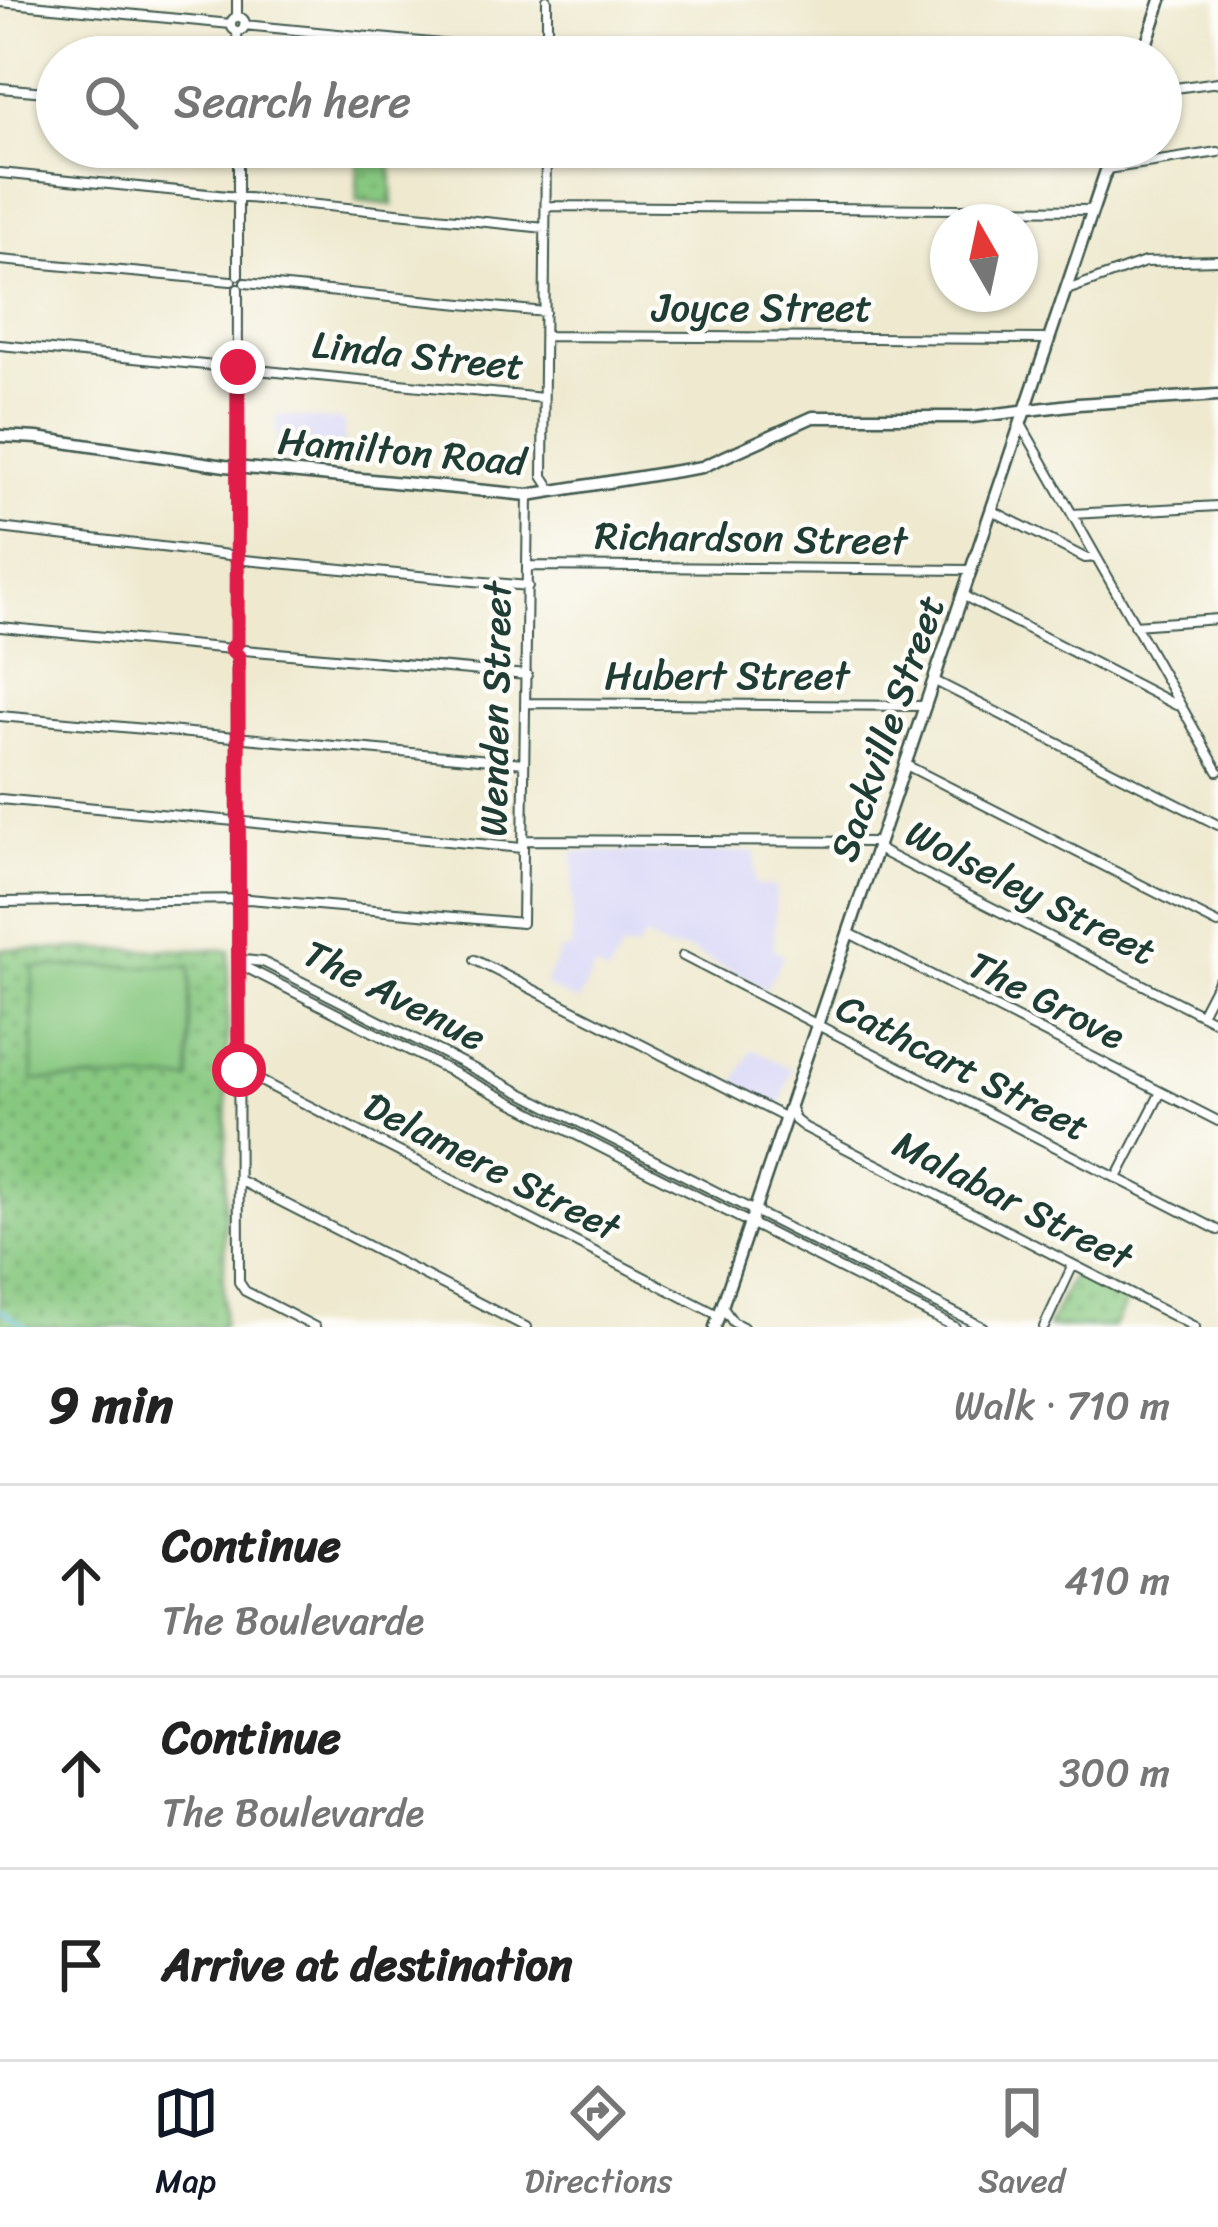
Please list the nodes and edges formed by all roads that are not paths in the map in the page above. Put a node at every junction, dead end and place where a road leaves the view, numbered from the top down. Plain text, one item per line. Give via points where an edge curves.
1 (237, 0) edge
2 (547, 0) edge
3 (1161, 0) edge
4 (0, 2) edge
5 (238, 24) junction
6 (238, 36) edge
7 (354, 36) edge
8 (547, 36) edge
9 (1149, 36) edge
10 (1218, 82) edge
11 (1182, 87) edge
12 (0, 88) edge
13 (36, 91) edge
14 (1218, 152) edge
15 (1182, 157) edge
16 (238, 168) edge
17 (546, 168) edge
18 (1113, 168) edge
19 (1106, 169) joint
20 (0, 173) edge
21 (238, 196) junction
22 (546, 206) junction
23 (1094, 210) junction
24 (545, 228) junction
25 (0, 260) edge
26 (1218, 260) edge
27 (238, 282) junction
28 (1066, 290) junction
29 (544, 312) junction
30 (545, 336) junction
31 (1051, 339) junction
32 (0, 345) edge
33 (238, 367) junction
34 (1218, 395) edge
35 (543, 398) junction
36 (1028, 410) junction
37 (972, 417) junction
38 (1022, 426) junction
39 (0, 436) edge
40 (1016, 443) junction
41 (238, 466) junction
42 (543, 476) junction
43 (555, 493) junction
44 (530, 495) junction
45 (1218, 506) edge
46 (993, 511) junction
47 (1072, 514) junction
48 (0, 528) edge
49 (1096, 557) junction
50 (238, 558) junction
51 (528, 566) junction
52 (974, 569) junction
53 (528, 586) junction
54 (964, 596) junction
55 (1218, 619) edge
56 (1134, 625) junction
57 (0, 627) edge
58 (237, 649) junction
59 (527, 675) junction
60 (934, 681) junction
61 (526, 703) junction
62 (926, 706) junction
63 (1178, 706) junction
64 (0, 716) edge
65 (238, 739) junction
66 (524, 763) junction
67 (906, 765) junction
68 (1218, 771) edge
69 (0, 799) edge
70 (238, 822) junction
71 (1218, 825) edge
72 (523, 844) junction
73 (879, 846) junction
74 (0, 902) edge
75 (238, 902) junction
76 (1218, 924) edge
77 (849, 933) junction
78 (682, 956) dead end
79 (476, 960) dead end
80 (238, 963) junction
81 (1218, 981) edge
82 (1201, 1014) junction
83 (1218, 1022) edge
84 (817, 1026) junction
85 (239, 1070) junction
86 (1161, 1092) junction
87 (788, 1112) junction
88 (1218, 1120) edge
89 (803, 1127) junction
90 (781, 1132) junction
91 (1117, 1178) junction
92 (239, 1180) junction
93 (752, 1217) junction
94 (1218, 1230) edge
95 (1073, 1265) junction
96 (719, 1316) edge
97 (733, 1322) junction
98 (315, 1327) edge
99 (526, 1327) edge
100 (743, 1327) edge
101 (955, 1327) edge
102 (982, 1327) edge
103 (1044, 1327) edge
104 (1195, 1327) edge

1 - 5 street
2 - 8 street
3 - 9 main road
4 - 5 street
5 - 6 street
5 - 7 street
10 - 11 street
12 - 13 street
14 - 15 street
16 - 21 street
17 - 22 street
18 - 19 street
19 - 23 main road, Sackville Street
20 - 21 street
21 - 24 street
21 - 27 street
22 - 23 street
22 - 24 street
23 - 28 main road, Sackville Street
24 - 29 street
25 - 27 street
26 - 28 street via 1145,262
27 - 29 street
27 - 33 street
28 - 31 main road, Sackville Street
29 - 30 street
30 - 31 street, Joyce Street
30 - 35 street
31 - 36 main road, Sackville Street
32 - 33 street, Linda Street
33 - 35 street, Linda Street
33 - 41 street
34 - 36 main road, Hamilton Road
35 - 42 street
36 - 37 main road, Hamilton Road
36 - 38 main road, Sackville Street
37 - 40 main road via 1011,426
37 - 43 main road, Hamilton Road via 813,417 702,467
38 - 40 main road, Sackville Street
38 - 47 street
39 - 41 main road, Hamilton Road
40 - 46 main road, Sackville Street
41 - 44 main road, Hamilton Road
41 - 50 street
42 - 43 street
42 - 44 street
43 - 44 main road, Hamilton Road
44 - 51 street, Wenden Street
45 - 47 street
46 - 49 street
46 - 52 main road, Sackville Street
47 - 49 street
48 - 50 street
49 - 56 street
50 - 53 street
50 - 58 street
51 - 52 street, Richardson Street
51 - 53 street, Wenden Street
52 - 54 main road, Sackville Street
53 - 59 street, Wenden Street
54 - 60 main road, Sackville Street
54 - 63 street
55 - 56 street
56 - 63 street
57 - 58 street
58 - 59 street
58 - 65 street
59 - 61 street, Wenden Street
60 - 62 main road, Sackville Street
60 - 71 street
61 - 62 street, Hubert Street
61 - 66 street, Wenden Street
62 - 67 main road, Sackville Street
63 - 68 street
64 - 65 street
65 - 66 street
65 - 70 street
66 - 72 street, Wenden Street
67 - 73 main road, Sackville Street
67 - 76 street
69 - 70 street, Wolseley Street
70 - 72 street, Wolseley Street
70 - 75 street
72 - 73 street, Wolseley Street
72 - 75 street, Wenden Street via 522,923
73 - 77 main road, Sackville Street
73 - 82 street, Wolseley Street
74 - 75 street
75 - 80 street
77 - 84 main road, Sackville Street
77 - 86 street, The Grove
78 - 84 street, Cathcart Street
79 - 87 street
80 - 85 street
80 - 93 street, The Avenue
81 - 82 street
82 - 83 street, Wolseley Street
84 - 87 main road, Sackville Street
84 - 91 street, Cathcart Street
85 - 92 street
85 - 96 street, Delamere Street
86 - 88 street, The Grove
86 - 91 street
87 - 89 street
87 - 90 main road, Sackville Street
89 - 90 street
89 - 95 street, Malabar Street
90 - 93 main road, Sackville Street
91 - 94 street, Cathcart Street
92 - 98 street via 241,1287
92 - 99 street
93 - 96 main road, Sackville Street
93 - 101 street, The Avenue
93 - 102 street, The Avenue
95 - 103 street
95 - 104 street, Malabar Street
96 - 97 street, Delamere Street
96 - 97 street
97 - 100 street, Delamere Street

